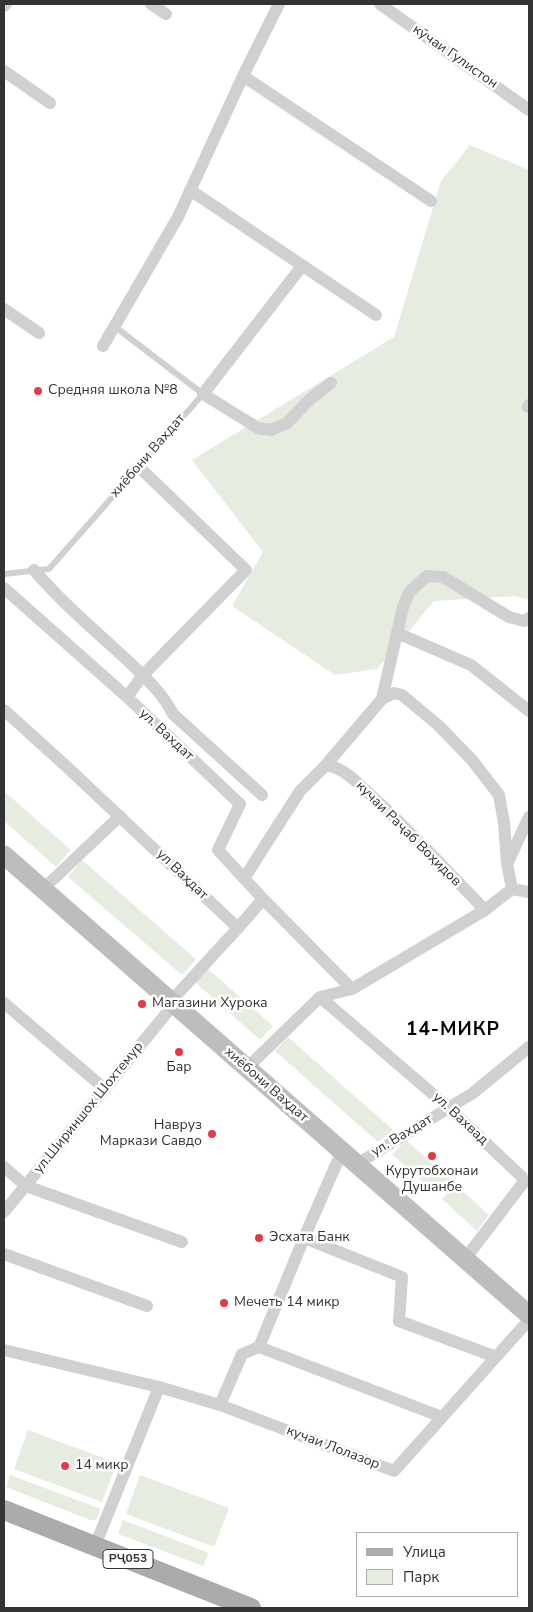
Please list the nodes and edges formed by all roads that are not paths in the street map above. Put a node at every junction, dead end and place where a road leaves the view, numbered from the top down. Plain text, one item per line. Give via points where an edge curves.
1 (151, 4) edge
2 (279, 4) edge
3 (381, 4) edge
4 (166, 14) dead end
5 (4, 72) edge
6 (243, 76) junction
7 (50, 103) dead end
8 (529, 110) edge
9 (190, 190) junction
10 (431, 201) dead end
11 (302, 266) junction
12 (4, 309) edge
13 (376, 316) dead end
14 (114, 326) junction
15 (39, 333) dead end
16 (103, 346) dead end
17 (331, 383) dead end
18 (204, 394) junction
19 (139, 467) junction
20 (34, 570) junction
21 (4, 574) edge
22 (4, 588) edge
23 (529, 618) edge
24 (397, 633) junction
25 (143, 675) junction
26 (126, 697) junction
27 (382, 699) junction
28 (4, 710) edge
29 (529, 711) edge
30 (326, 765) junction
31 (262, 795) dead end
32 (120, 816) junction
33 (529, 817) edge
34 (4, 855) edge
35 (507, 863) junction
36 (245, 877) junction
37 (512, 889) junction
38 (43, 890) junction
39 (529, 892) edge
40 (263, 899) junction
41 (484, 910) junction
42 (238, 928) junction
43 (352, 988) junction
44 (320, 997) junction
45 (172, 1002) junction
46 (4, 1003) edge
47 (529, 1047) edge
48 (247, 1068) junction
49 (105, 1089) junction
50 (449, 1108) junction
51 (342, 1151) junction
52 (357, 1164) junction
53 (4, 1167) edge
54 (26, 1186) junction
55 (4, 1212) edge
56 (302, 1241) junction
57 (182, 1242) dead end
58 (4, 1254) edge
59 (465, 1259) junction
60 (147, 1306) dead end
61 (529, 1315) edge
62 (529, 1320) edge
63 (260, 1347) junction
64 (4, 1350) edge
65 (493, 1360) junction
66 (159, 1386) junction
67 (220, 1405) junction
68 (442, 1417) junction
69 (4, 1510) edge
70 (95, 1546) junction
71 (251, 1608) edge

1 - 4 street
2 - 6 street
3 - 8 street, кӯчаи Гулистон
5 - 7 street
6 - 9 street
6 - 10 street
9 - 11 street
9 - 14 street via 178,217
11 - 13 street
11 - 18 street
12 - 15 street
14 - 16 street
14 - 18 lane
17 - 18 street via 287,423 271,430 258,428
18 - 19 lane, хиёбони Вахдат
19 - 20 lane, хиёбони Вахдат via 49,569
19 - 25 street via 246,570
20 - 21 lane, хиёбони Вахдат
20 - 25 street via 56,595
22 - 26 street, ул. Вахдат
23 - 24 street via 524,621 508,617 443,577 427,576 410,591
24 - 27 street
24 - 29 street via 471,665
25 - 26 street
25 - 31 street via 173,714
26 - 36 street, ул. Вахдат via 240,804 218,850
27 - 30 street
27 - 35 street via 394,693 402,695 472,760 499,795
28 - 32 street, ул Ваҳдат
30 - 36 street via 300,791
30 - 41 street, кучаи Раҷаб Воҳидов via 336,766 350,777 400,823
32 - 38 street
32 - 42 street, ул Ваҳдат
33 - 35 street
34 - 38 main road, хиёбони Ваҳдат
35 - 37 street
36 - 40 street, ул. Вахдат
37 - 39 street
37 - 41 street
38 - 45 main road, хиёбони Ваҳдат
40 - 42 street
40 - 43 street
41 - 43 street
42 - 45 street
43 - 44 street
44 - 48 street
44 - 50 street, ул. Вахвад
45 - 48 main road, хиёбони Ваҳдат
45 - 49 street, ул.Шириншох Шохтемур
46 - 49 street
47 - 50 street, ул. Вахдат via 473,1093
48 - 51 main road, хиёбони Ваҳдат
49 - 54 street, ул.Шириншох Шохтемур
50 - 52 street, ул. Вахдат
50 - 59 street, ул. Вахвад via 524,1181
51 - 52 main road, хиёбони Ваҳдат
51 - 56 street
52 - 59 main road, хиёбони Ваҳдат
53 - 54 street
54 - 55 street, ул.Шириншох Шохтемур
54 - 57 street
56 - 63 street
56 - 65 street via 402,1277 399,1321
58 - 60 street
59 - 61 main road, хиёбони Ваҳдат
62 - 65 street, кучаи Лолазор
63 - 67 street via 242,1354
63 - 68 street
64 - 66 street, кучаи Лолазор
65 - 68 street, кучаи Лолазор
66 - 67 street, кучаи Лолазор
66 - 70 street
67 - 68 street, кучаи Лолазор via 394,1471
69 - 70 main road, РҶ053
70 - 71 main road, РҶ053

